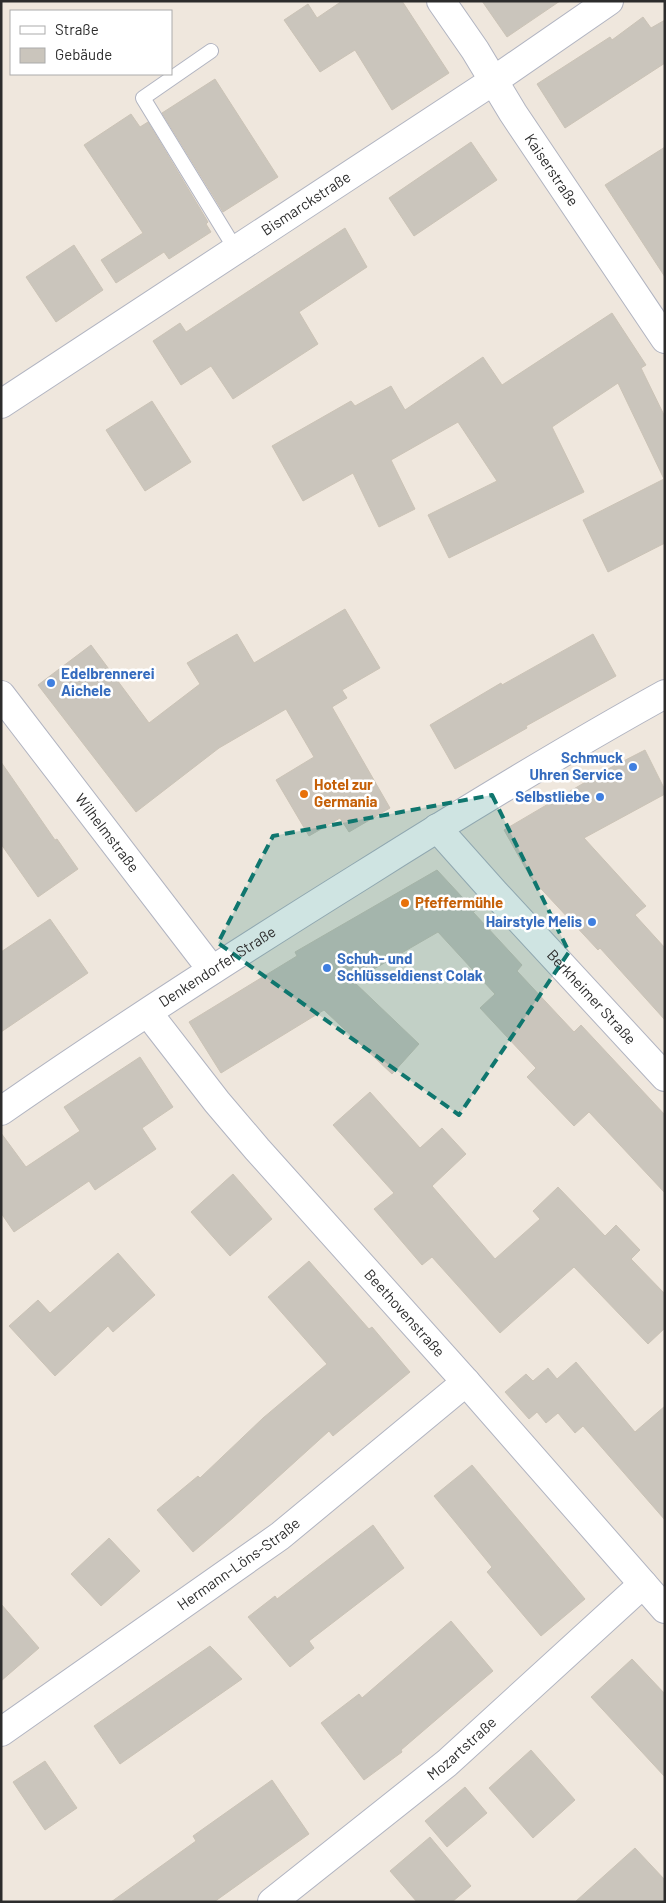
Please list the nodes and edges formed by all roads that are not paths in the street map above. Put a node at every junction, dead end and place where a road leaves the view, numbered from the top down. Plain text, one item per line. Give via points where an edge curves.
1 (441, 1) edge
2 (609, 1) edge
3 (211, 51) dead end
4 (493, 81) junction
5 (236, 250) junction
6 (665, 339) edge
7 (1, 404) edge
8 (665, 694) edge
9 (1, 695) edge
10 (437, 828) junction
11 (212, 970) junction
12 (148, 1012) junction
13 (665, 1077) edge
14 (1, 1111) edge
15 (466, 1382) junction
16 (643, 1584) junction
17 (665, 1609) edge
18 (1, 1732) edge
19 (272, 1902) edge

1 - 4 street, Kaiserstraße
2 - 4 street, Bismarckstraße
3 - 5 lane via 144,98
4 - 5 street, Bismarckstraße
4 - 6 street, Kaiserstraße
5 - 7 street, Bismarckstraße
8 - 10 street, Denkendorfer Straße
9 - 11 street, Wilhelmstraße
10 - 11 street, Denkendorfer Straße
10 - 13 street, Berkheimer Straße
11 - 12 street, Denkendorfer Straße
12 - 14 street, Denkendorfer Straße
12 - 15 street, Beethovenstraße via 257,1149
15 - 16 street, Beethovenstraße
15 - 18 street, Hermann-Löns-Straße via 280,1536
16 - 17 street, Beethovenstraße
16 - 19 street, Mozartstraße via 454,1757

